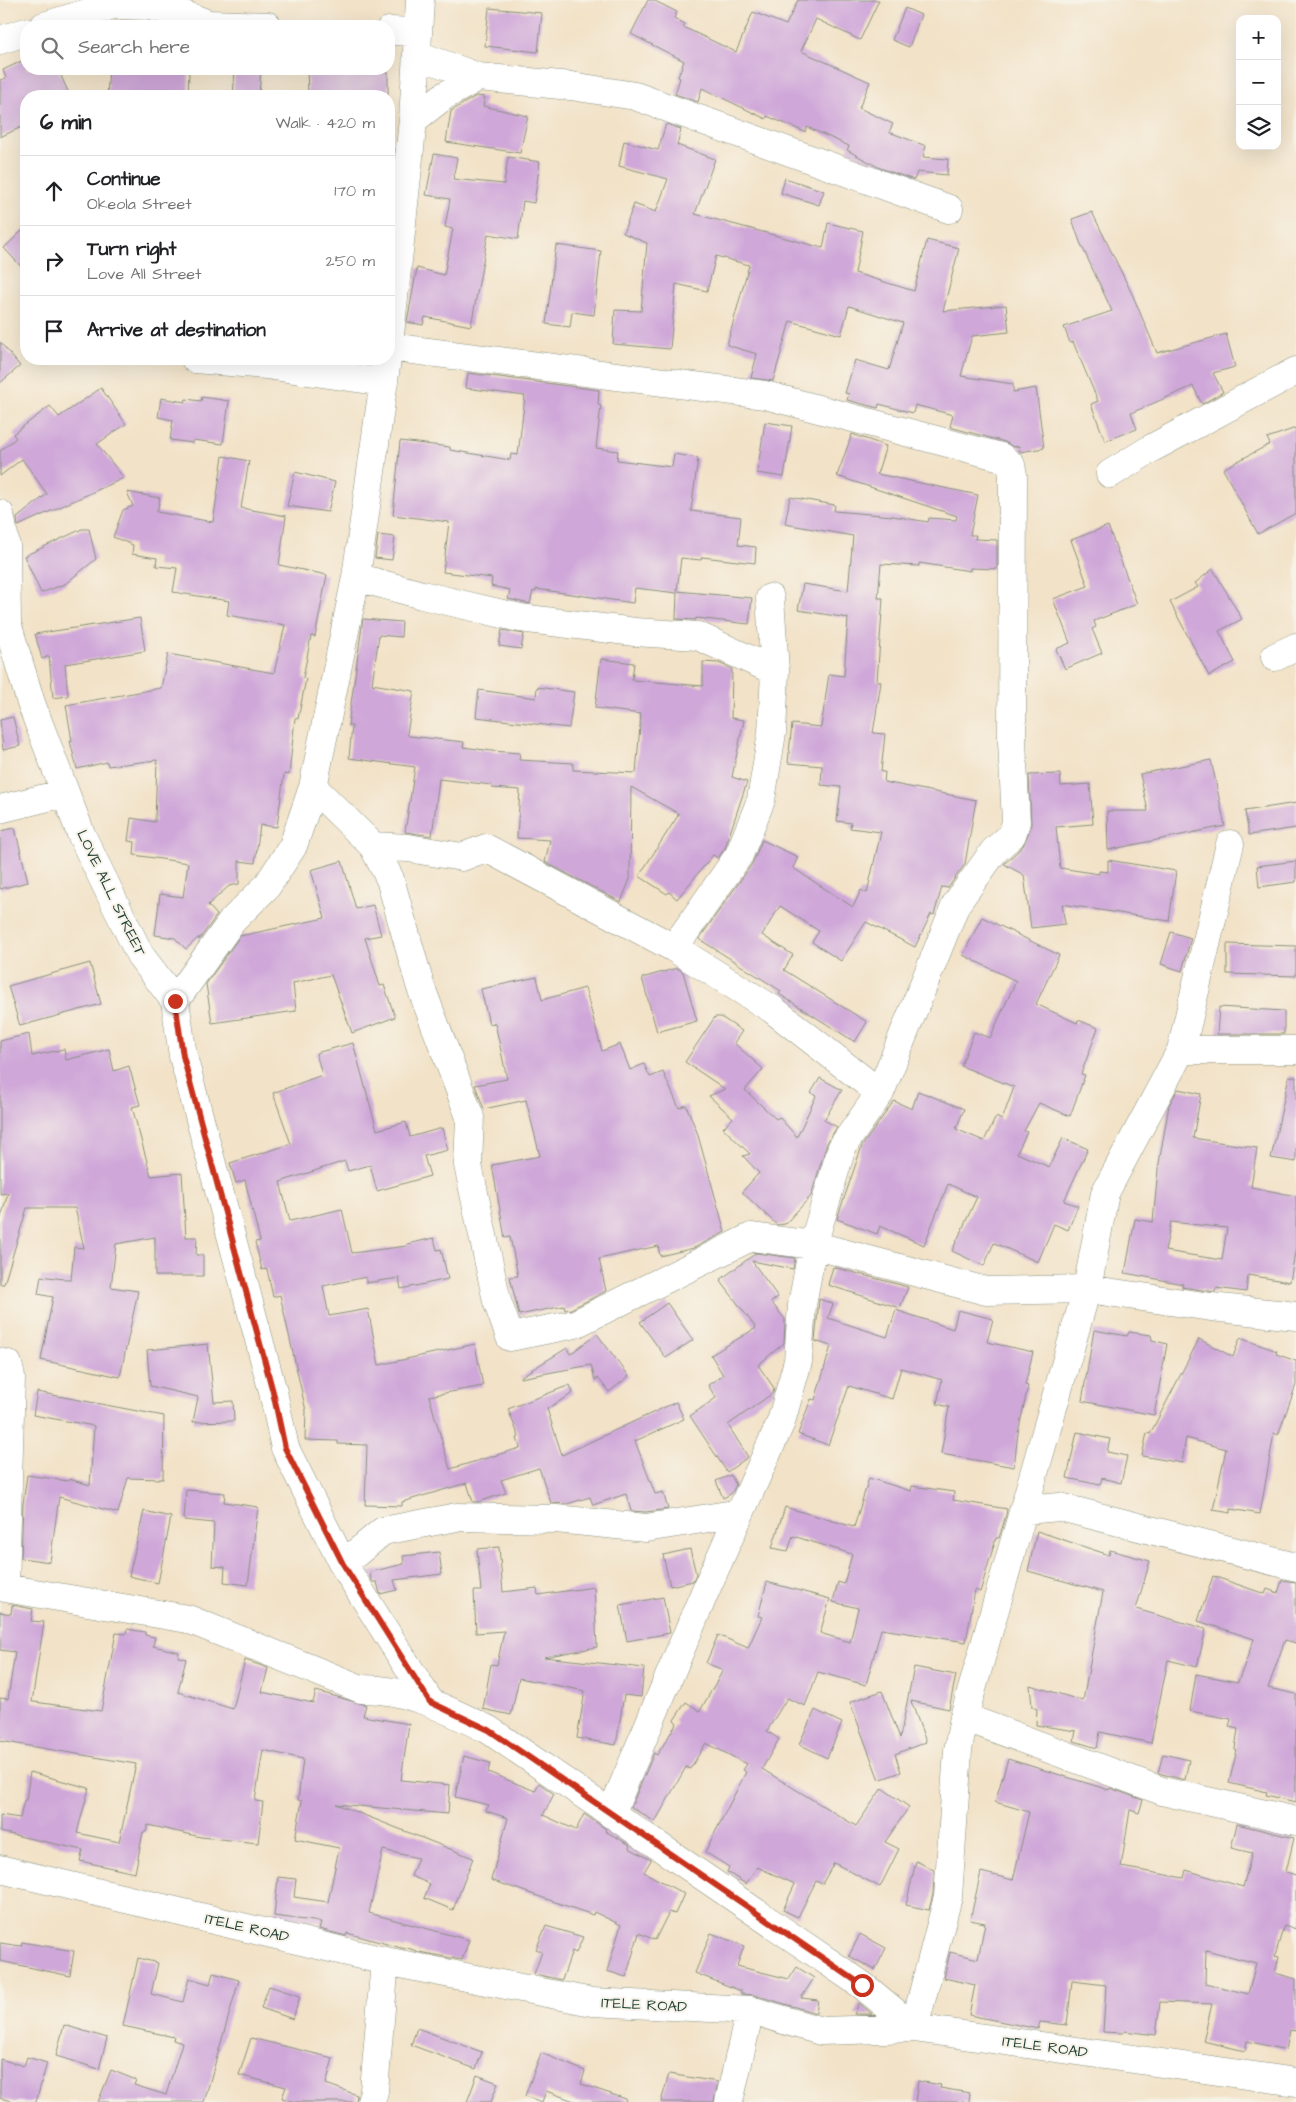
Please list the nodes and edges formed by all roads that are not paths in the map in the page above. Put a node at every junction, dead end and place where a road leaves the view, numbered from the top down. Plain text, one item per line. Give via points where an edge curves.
1 (420, 0) edge
2 (63, 20) edge
3 (199, 20) edge
4 (20, 34) edge
5 (395, 34) edge
6 (0, 40) edge
7 (417, 44) junction
8 (478, 76) junction
9 (413, 120) junction
10 (950, 209) dead end
11 (395, 290) edge
12 (395, 347) edge
13 (266, 365) edge
14 (385, 370) edge
15 (1296, 371) edge
16 (1110, 474) dead end
17 (0, 514) edge
18 (356, 577) junction
19 (770, 598) dead end
20 (775, 671) junction
21 (312, 787) junction
22 (65, 793) junction
23 (0, 808) edge
24 (1230, 844) dead end
25 (374, 846) junction
26 (408, 848) junction
27 (390, 879) junction
28 (674, 948) junction
29 (175, 1001) junction
30 (1181, 1050) junction
31 (1296, 1050) edge
32 (880, 1093) junction
33 (813, 1245) junction
34 (1087, 1289) junction
35 (1296, 1316) edge
36 (0, 1362) edge
37 (1036, 1465) junction
38 (1060, 1506) junction
39 (1025, 1510) junction
40 (740, 1513) junction
41 (343, 1564) junction
42 (1296, 1567) edge
43 (3, 1587) edge
44 (430, 1702) junction
45 (964, 1718) junction
46 (611, 1814) junction
47 (1296, 1821) edge
48 (0, 1869) edge
49 (385, 1961) junction
50 (750, 2010) junction
51 (914, 2028) junction
52 (1296, 2082) edge
53 (371, 2102) edge
54 (729, 2102) edge

1 - 7 street
2 - 3 street via 112,4 148,6
4 - 6 street
5 - 7 street
7 - 8 street
7 - 9 street
8 - 9 street
8 - 10 street via 635,96
9 - 11 street
12 - 32 street via 765,395 1002,457 1010,464 1013,475 1012,742 1016,822 1012,835 994,851 956,904
13 - 14 street
14 - 18 street
15 - 16 street
17 - 22 street, LOVE ALL STREET via 6,546 7,623 31,703
18 - 20 street via 520,618 698,636
18 - 21 street
19 - 20 street
20 - 28 street via 772,733 761,800 738,855
21 - 25 street
21 - 29 street via 292,846 267,886 232,921
22 - 23 street
22 - 29 street, LOVE ALL STREET via 81,834 140,955
24 - 30 street
25 - 26 street
25 - 27 street
26 - 27 street
26 - 28 street via 462,857 486,848
27 - 33 street via 420,985 470,1117 468,1165 497,1302 510,1337 575,1324 751,1237
28 - 32 street via 772,1009
29 - 41 street, LOVE ALL STREET via 183,1056 285,1448
30 - 31 street
30 - 34 street via 1105,1193
32 - 33 street via 842,1147
33 - 34 street via 986,1291
33 - 40 street via 802,1305 798,1361 781,1422
34 - 35 street
34 - 37 street
36 - 43 street via 8,1364 11,1377
37 - 38 street
37 - 39 street
38 - 39 street
38 - 42 street
39 - 45 street
40 - 41 street via 646,1528 556,1519 457,1517 383,1531
40 - 46 street
41 - 44 street, LOVE ALL STREET
43 - 44 street via 188,1619 361,1689 379,1689
44 - 46 street via 489,1730
45 - 47 street via 1162,1791
45 - 51 street via 958,1750 948,1897
46 - 51 street via 862,1985
48 - 49 street, ITELE ROAD
49 - 50 street, ITELE ROAD via 592,2002
49 - 53 street
50 - 51 street, ITELE ROAD via 821,2031
50 - 54 street
51 - 52 street, ITELE ROAD

